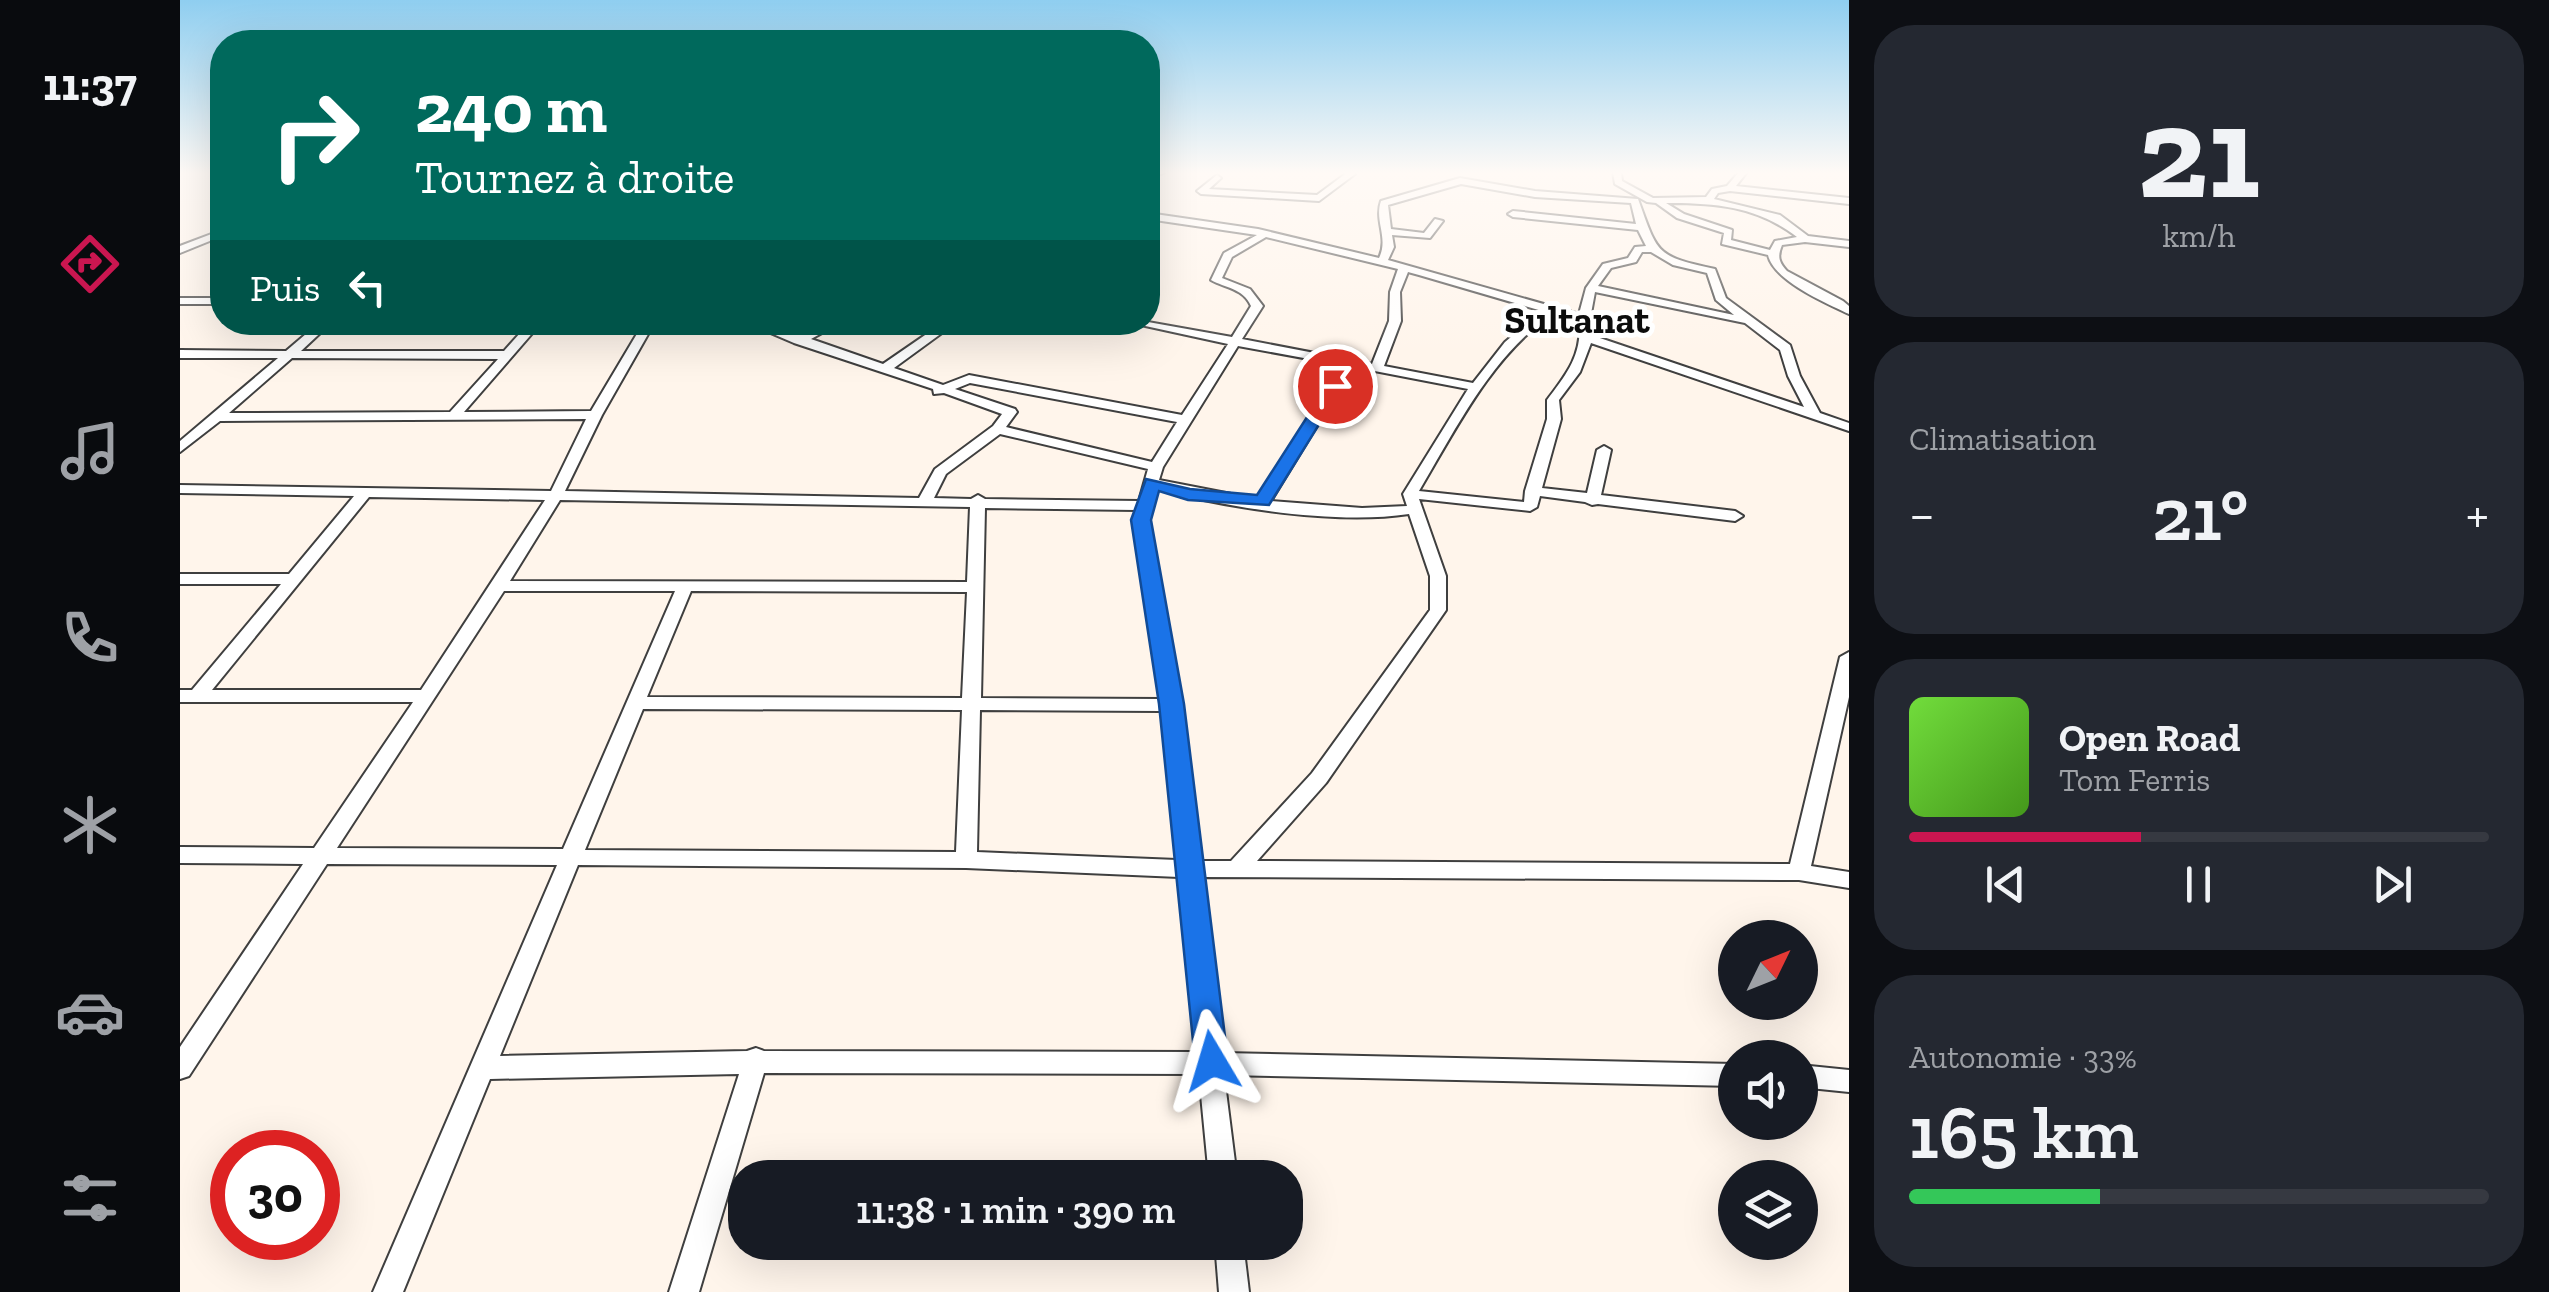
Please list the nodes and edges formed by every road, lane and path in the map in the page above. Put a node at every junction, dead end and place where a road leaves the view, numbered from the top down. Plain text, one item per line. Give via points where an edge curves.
1 (1244, 232) edge
2 (1386, 232) edge
3 (1397, 232) edge
4 (1430, 232) edge
5 (1642, 232) edge
6 (1728, 232) edge
7 (1796, 232) edge
8 (1262, 236) junction
9 (210, 238) edge
10 (1805, 239) junction
11 (1849, 244) edge
12 (1650, 249) junction
13 (180, 250) edge
14 (1771, 252) junction
15 (1381, 262) junction
16 (1404, 268) junction
17 (1591, 288) junction
18 (180, 301) edge
19 (210, 301) edge
20 (1550, 310) junction
21 (1849, 311) edge
22 (1584, 320) junction
23 (1750, 321) junction
24 (1160, 327) edge
25 (312, 335) edge
26 (524, 335) edge
27 (642, 335) edge
28 (783, 335) edge
29 (810, 335) edge
30 (933, 335) edge
31 (1588, 338) junction
32 (798, 341) junction
33 (1236, 342) junction
34 (180, 354) edge
35 (291, 354) junction
36 (504, 355) junction
37 (1357, 363) junction
38 (1378, 366) junction
39 (882, 370) junction
40 (1476, 387) junction
41 (938, 390) junction
42 (595, 415) junction
43 (453, 416) junction
44 (217, 417) junction
45 (1816, 417) junction
46 (1186, 420) junction
47 (1849, 426) edge
48 (998, 428) junction
49 (180, 448) edge
50 (1604, 450) dead end
51 (1155, 475) junction
52 (180, 489) edge
53 (366, 491) junction
54 (1532, 491) junction
55 (557, 493) junction
56 (926, 499) junction
57 (978, 500) junction
58 (1592, 500) junction
59 (1262, 501) junction
60 (1413, 502) junction
61 (1142, 506) junction
62 (1735, 516) dead end
63 (180, 579) edge
64 (294, 579) junction
65 (499, 586) junction
66 (685, 586) junction
67 (976, 586) junction
68 (1849, 657) edge
69 (188, 696) edge
70 (424, 696) junction
71 (635, 703) junction
72 (1172, 704) junction
73 (974, 706) junction
74 (320, 854) junction
75 (180, 855) edge
76 (569, 857) junction
77 (966, 860) junction
78 (1238, 868) junction
79 (1189, 869) junction
80 (1799, 872) junction
81 (1849, 880) edge
82 (756, 1059) junction
83 (1212, 1061) junction
84 (180, 1068) edge
85 (486, 1068) junction
86 (1718, 1075) edge
87 (1818, 1078) edge
88 (1849, 1081) edge
89 (1221, 1160) edge
90 (1231, 1260) edge
91 (388, 1292) edge
92 (684, 1292) edge
93 (1234, 1292) edge

1 - 8 street
2 - 15 street via 1390,254
3 - 4 street
5 - 12 street
6 - 14 street via 1725,242
7 - 10 street
8 - 15 street
8 - 33 street via 1228,255 1216,280 1256,300
9 - 13 street
10 - 11 street
10 - 14 street via 1778,242
12 - 17 street via 1607,266
12 - 23 street via 1711,271 1721,300
14 - 21 street via 1780,274
15 - 16 street
16 - 20 street
16 - 38 street
17 - 22 street
17 - 23 street
18 - 19 street
20 - 22 street
20 - 40 street via 1532,320
22 - 31 street
23 - 45 street via 1786,348
24 - 33 street
25 - 35 street
26 - 36 street
27 - 42 street
28 - 32 street
29 - 32 street
30 - 39 street
31 - 45 street
31 - 54 street via 1573,377 1553,400 1554,419
32 - 39 street
33 - 37 street
33 - 46 street
34 - 35 street
35 - 36 street
35 - 44 street
36 - 43 street
37 - 38 street
37 - 59 street via 1335,386
38 - 40 street
39 - 41 street
40 - 60 street
41 - 46 street via 969,378
41 - 48 street via 1010,412
42 - 43 street
42 - 55 street
43 - 44 street
44 - 49 street
45 - 47 street
46 - 51 street
48 - 51 street
48 - 56 street via 940,472
50 - 58 street
51 - 59 street via 1188,494
51 - 61 street
52 - 53 street
53 - 55 street
53 - 64 street
54 - 58 street
54 - 60 street via 1530,508
55 - 56 street
55 - 65 street
56 - 57 street
57 - 61 street
57 - 67 street
58 - 62 street
59 - 60 street via 1394,515
60 - 78 street via 1438,576 1438,610 1319,778
61 - 72 street
63 - 64 street
64 - 69 street
65 - 66 street
65 - 70 street
66 - 67 street
66 - 71 street
67 - 73 street
68 - 80 street
69 - 70 street
70 - 74 street
71 - 73 street
71 - 76 street
72 - 73 street
72 - 79 street
73 - 77 street
74 - 75 street
74 - 76 street
74 - 84 street
76 - 77 street
76 - 85 street
77 - 79 street
78 - 79 street
78 - 80 street
79 - 83 street
80 - 81 street
82 - 83 street
82 - 85 street
82 - 92 street
83 - 86 street
83 - 89 street
85 - 91 street
87 - 88 street
90 - 93 street

